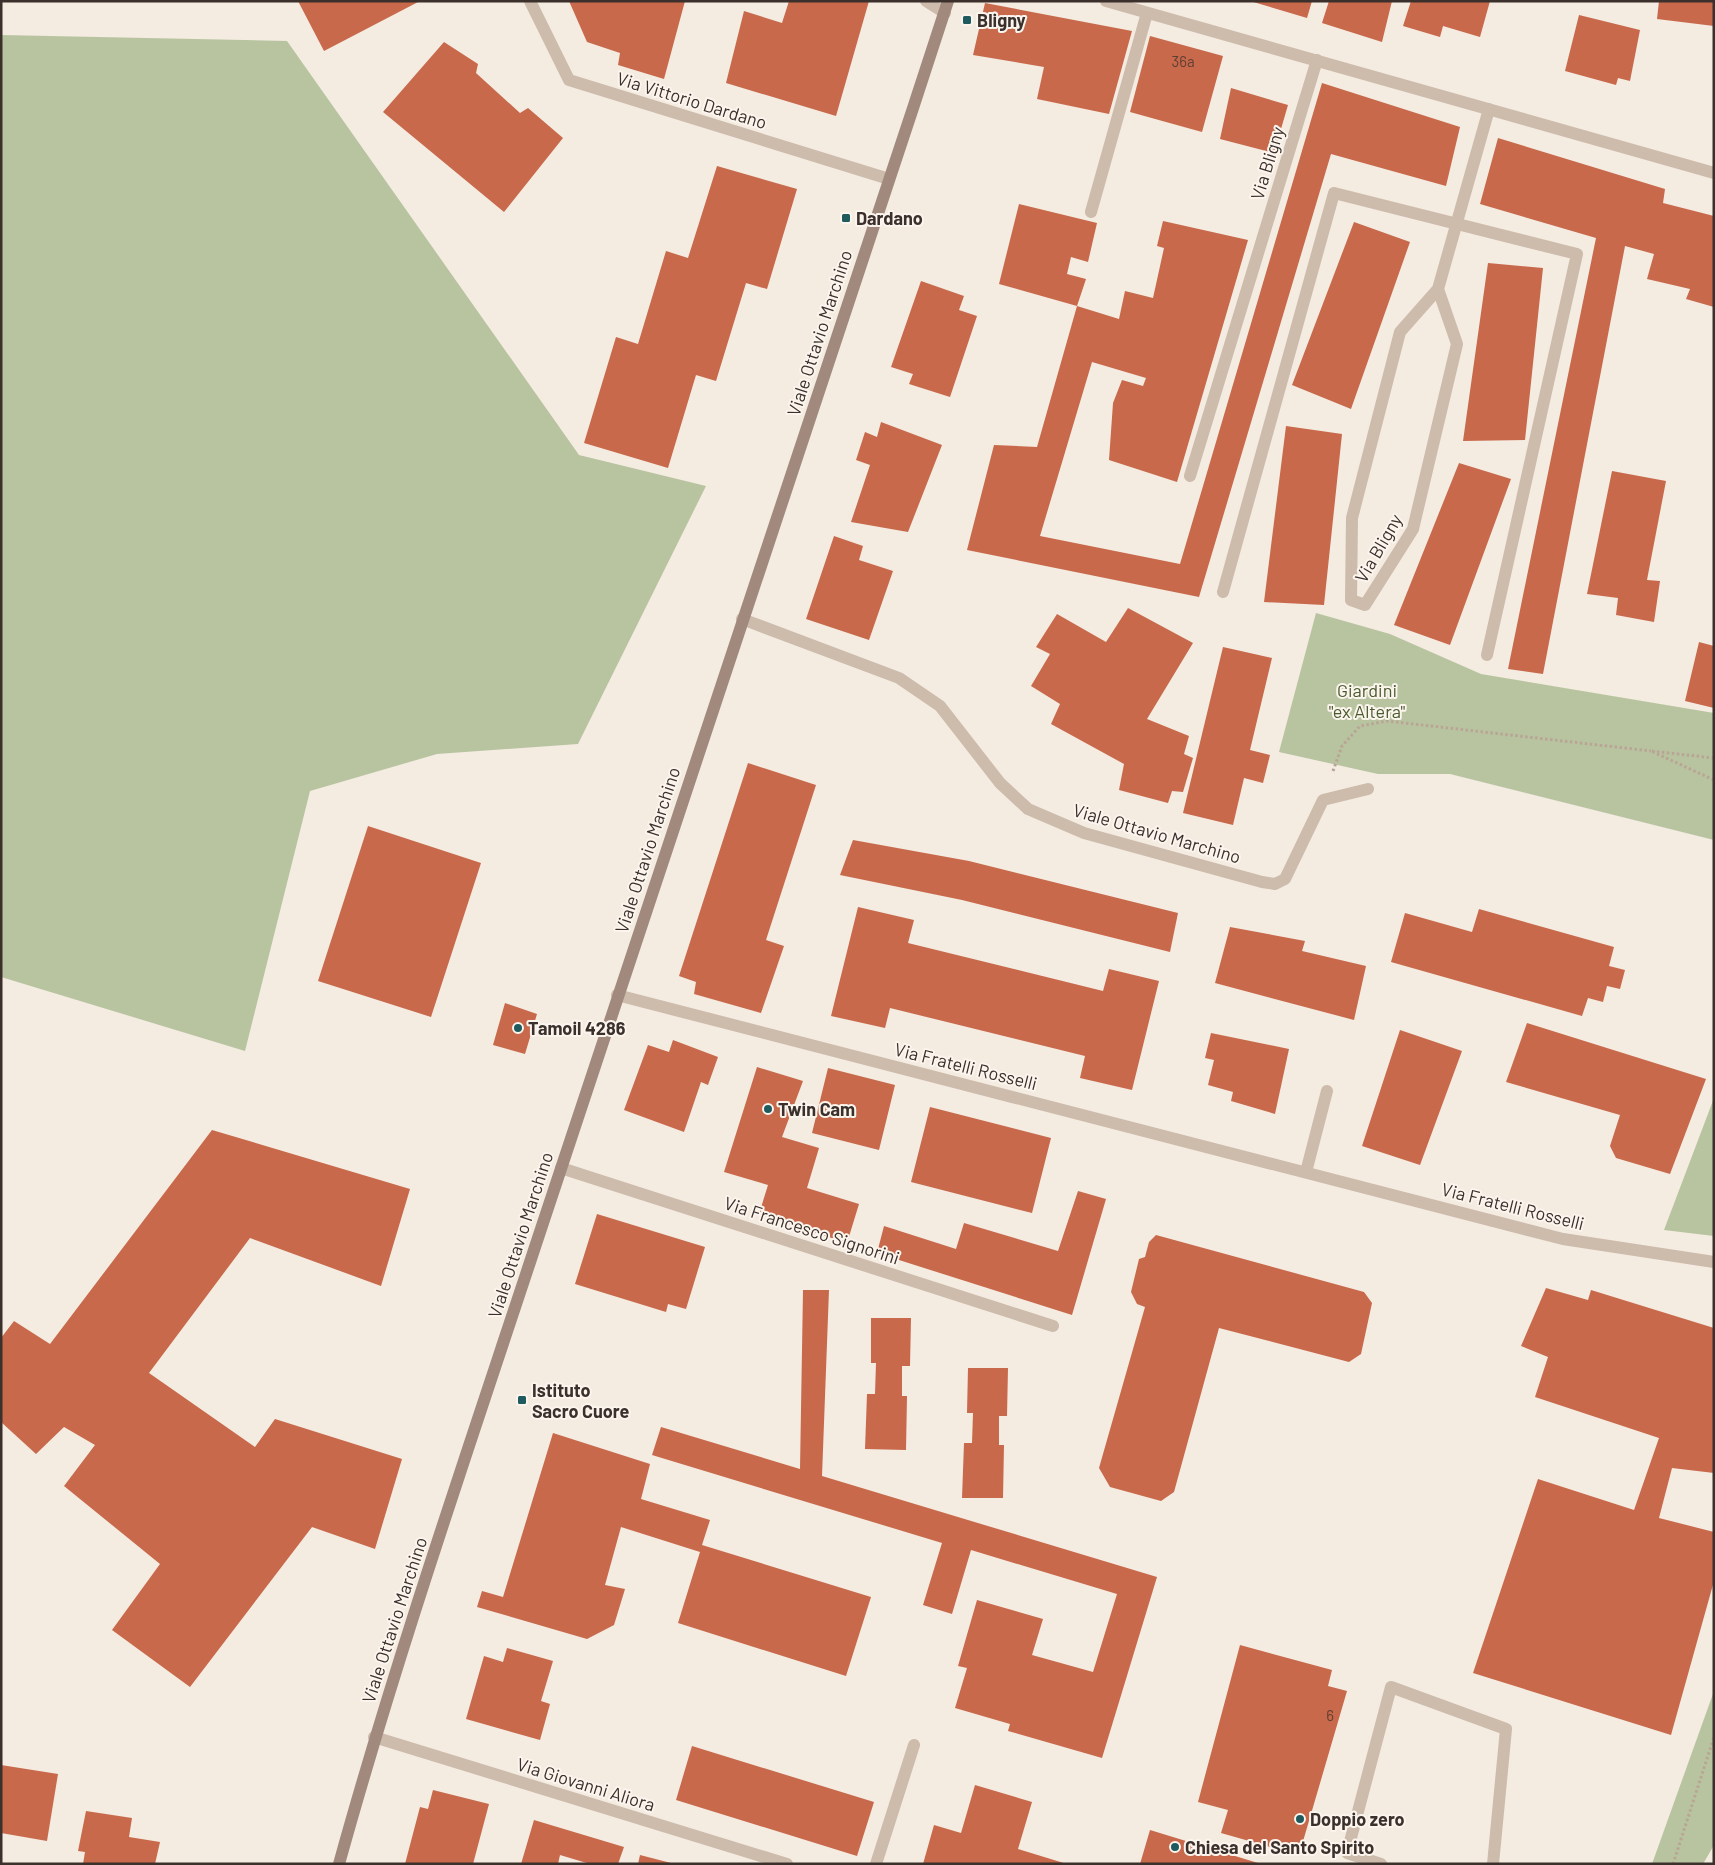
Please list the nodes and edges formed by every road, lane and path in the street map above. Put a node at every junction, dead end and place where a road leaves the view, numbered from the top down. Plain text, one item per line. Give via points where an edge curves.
1 (530, 1) edge
2 (926, 1) edge
3 (1106, 1) edge
4 (947, 7) edge
5 (1147, 13) junction
6 (1316, 60) junction
7 (1489, 109) junction
8 (1714, 173) edge
9 (889, 179) junction
10 (1091, 212) dead end
11 (1456, 223) junction
12 (1438, 289) junction
13 (1190, 476) dead end
14 (1223, 592) dead end
15 (742, 619) junction
16 (1487, 655) dead end
17 (1651, 751) junction
18 (1714, 758) edge
19 (1714, 780) edge
20 (1368, 789) dead end
21 (1322, 800) junction
22 (617, 995) junction
23 (1327, 1091) dead end
24 (561, 1168) junction
25 (1306, 1172) junction
26 (1714, 1262) edge
27 (1053, 1326) dead end
28 (374, 1737) junction
29 (1714, 1737) edge
30 (914, 1745) dead end
31 (339, 1864) edge
32 (786, 1864) edge
33 (876, 1864) edge
34 (1381, 1864) edge
35 (1493, 1864) edge
36 (1672, 1864) edge

1 - 9 street, Via Vittorio Dardano via 569,80
2 - 4 street
3 - 5 street
4 - 9 street, Viale Ottavio Marchino
5 - 6 street
5 - 10 street
6 - 7 street
6 - 13 street, Via Bligny
7 - 8 street
7 - 11 street, Via Bligny
9 - 15 street, Viale Ottavio Marchino
11 - 12 street, Via Bligny
11 - 14 street via 1334,193
11 - 16 street via 1577,254
12 - 12 street, Via Bligny via 1400,332 1352,518 1351,600 1365,605 1413,529 1457,344
15 - 21 street, Viale Ottavio Marchino via 899,678 940,706 1000,783 1028,810 1084,833 1275,884 1285,879
15 - 22 street, Viale Ottavio Marchino
17 - 18 path
17 - 19 path
17 - 21 path via 1387,721 1360,726 1342,746
20 - 21 street
22 - 24 street, Viale Ottavio Marchino
22 - 25 street, Via Fratelli Rosselli
23 - 25 street
24 - 27 street, Via Francesco Signorini
24 - 28 street, Viale Ottavio Marchino
25 - 26 street, Via Fratelli Rosselli via 1563,1239
28 - 31 street, Viale Ottavio Marchino
28 - 32 street, Via Giovanni Aliora
29 - 36 path
30 - 33 street
34 - 35 street via 1347,1853 1391,1687 1506,1729

